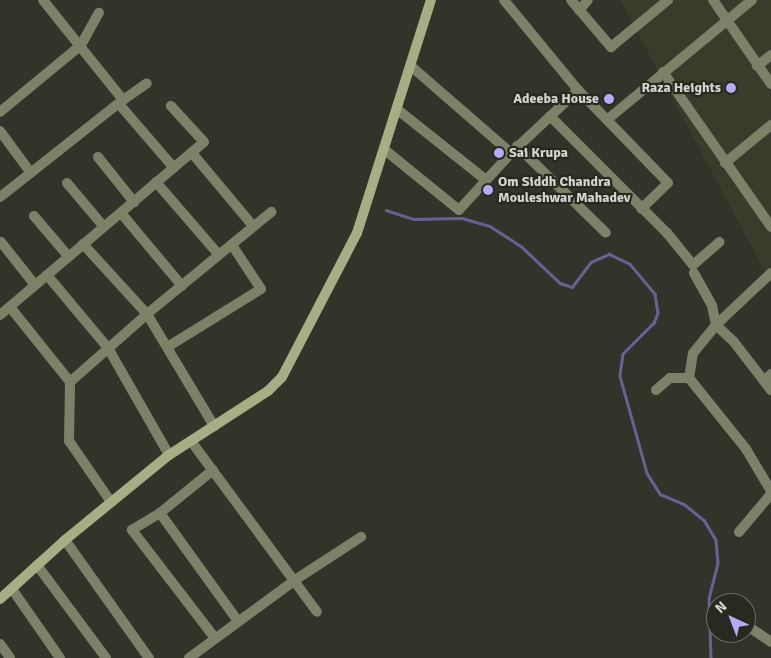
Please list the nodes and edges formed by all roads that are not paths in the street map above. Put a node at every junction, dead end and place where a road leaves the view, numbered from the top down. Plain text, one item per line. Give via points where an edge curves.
1 (42, 0) edge
2 (432, 0) edge
3 (504, 0) edge
4 (571, 0) edge
5 (588, 0) edge
6 (668, 0) edge
7 (713, 0) edge
8 (752, 0) edge
9 (578, 10) junction
10 (99, 13) dead end
11 (727, 20) junction
12 (81, 45) junction
13 (771, 55) edge
14 (757, 66) junction
15 (412, 67) junction
16 (663, 72) junction
17 (147, 83) dead end
18 (771, 84) edge
19 (578, 90) junction
20 (121, 102) junction
21 (171, 106) dead end
22 (398, 110) junction
23 (0, 112) edge
24 (550, 116) junction
25 (608, 119) junction
26 (771, 125) edge
27 (0, 130) edge
28 (385, 150) junction
29 (514, 150) junction
30 (192, 153) junction
31 (98, 157) dead end
32 (725, 163) junction
33 (174, 168) junction
34 (31, 173) junction
35 (486, 180) junction
36 (156, 182) junction
37 (67, 183) dead end
38 (0, 197) edge
39 (134, 202) junction
40 (641, 209) junction
41 (271, 212) dead end
42 (121, 213) junction
43 (34, 216) dead end
44 (253, 226) junction
45 (104, 227) junction
46 (771, 227) edge
47 (606, 232) dead end
48 (1, 242) edge
49 (719, 242) dead end
50 (83, 244) junction
51 (232, 245) junction
52 (219, 255) junction
53 (68, 256) junction
54 (694, 273) dead end
55 (771, 273) edge
56 (48, 275) junction
57 (35, 285) junction
58 (182, 286) junction
59 (10, 307) junction
60 (147, 314) junction
61 (0, 315) edge
62 (716, 325) junction
63 (169, 346) junction
64 (108, 348) junction
65 (689, 378) junction
66 (767, 378) edge
67 (70, 382) junction
68 (656, 390) dead end
69 (771, 390) edge
70 (214, 426) junction
71 (191, 441) junction
72 (169, 455) junction
73 (213, 470) junction
74 (771, 492) edge
75 (111, 502) junction
76 (160, 513) junction
77 (739, 532) dead end
78 (361, 537) dead end
79 (64, 540) junction
80 (37, 565) junction
81 (296, 580) junction
82 (12, 589) junction
83 (0, 598) edge
84 (318, 612) dead end
85 (238, 621) junction
86 (756, 632) edge
87 (215, 638) junction
88 (771, 642) edge
89 (0, 644) edge
90 (10, 658) edge
91 (60, 658) edge
92 (106, 658) edge
93 (149, 658) edge
94 (189, 658) edge

1 - 12 street
2 - 15 main road
3 - 19 street
4 - 9 street
5 - 9 street
6 - 9 street via 611,47
7 - 11 street
8 - 11 street
10 - 12 street
11 - 14 street
11 - 16 street
12 - 20 street
12 - 23 street
13 - 14 street
14 - 18 street
15 - 22 main road
15 - 29 street
16 - 25 street
16 - 32 street
17 - 20 street
19 - 24 street
19 - 25 street
20 - 33 street
20 - 34 street
21 - 30 street via 204,142
22 - 28 main road
22 - 35 street
24 - 29 street
24 - 40 street
25 - 40 street via 668,183
26 - 32 street
27 - 34 street
28 - 35 street via 459,210
28 - 70 main road via 357,233 282,378 268,391
29 - 35 street
29 - 47 street
30 - 33 street
30 - 44 street
31 - 39 street
32 - 46 street
33 - 36 street
34 - 38 street
36 - 39 street
36 - 52 street
37 - 45 street
39 - 42 street
40 - 49 street via 694,265
41 - 44 street
42 - 45 street
42 - 58 street
43 - 53 street
44 - 51 street
45 - 50 street
48 - 57 street
50 - 53 street
50 - 60 street
51 - 52 street
51 - 63 street via 261,289
52 - 58 street
53 - 56 street
54 - 62 street via 712,306
55 - 62 street
56 - 57 street
56 - 64 street
57 - 59 street
58 - 60 street
59 - 61 street
59 - 67 street
60 - 63 street
60 - 64 street
62 - 65 street via 693,353
62 - 66 street
63 - 70 street
64 - 67 street
64 - 72 street
65 - 68 street via 670,378
65 - 74 street via 746,449
66 - 69 street
67 - 75 street via 69,441
70 - 71 main road
71 - 72 main road
71 - 73 street
72 - 75 main road
73 - 76 street
73 - 81 street
74 - 77 street
75 - 79 main road
76 - 85 street
76 - 87 street via 132,530
78 - 81 street
79 - 80 main road
79 - 93 street
80 - 82 main road
80 - 92 street
81 - 84 street
81 - 85 street
82 - 83 main road
82 - 91 street
85 - 87 street
86 - 88 street
87 - 94 street
89 - 90 street

